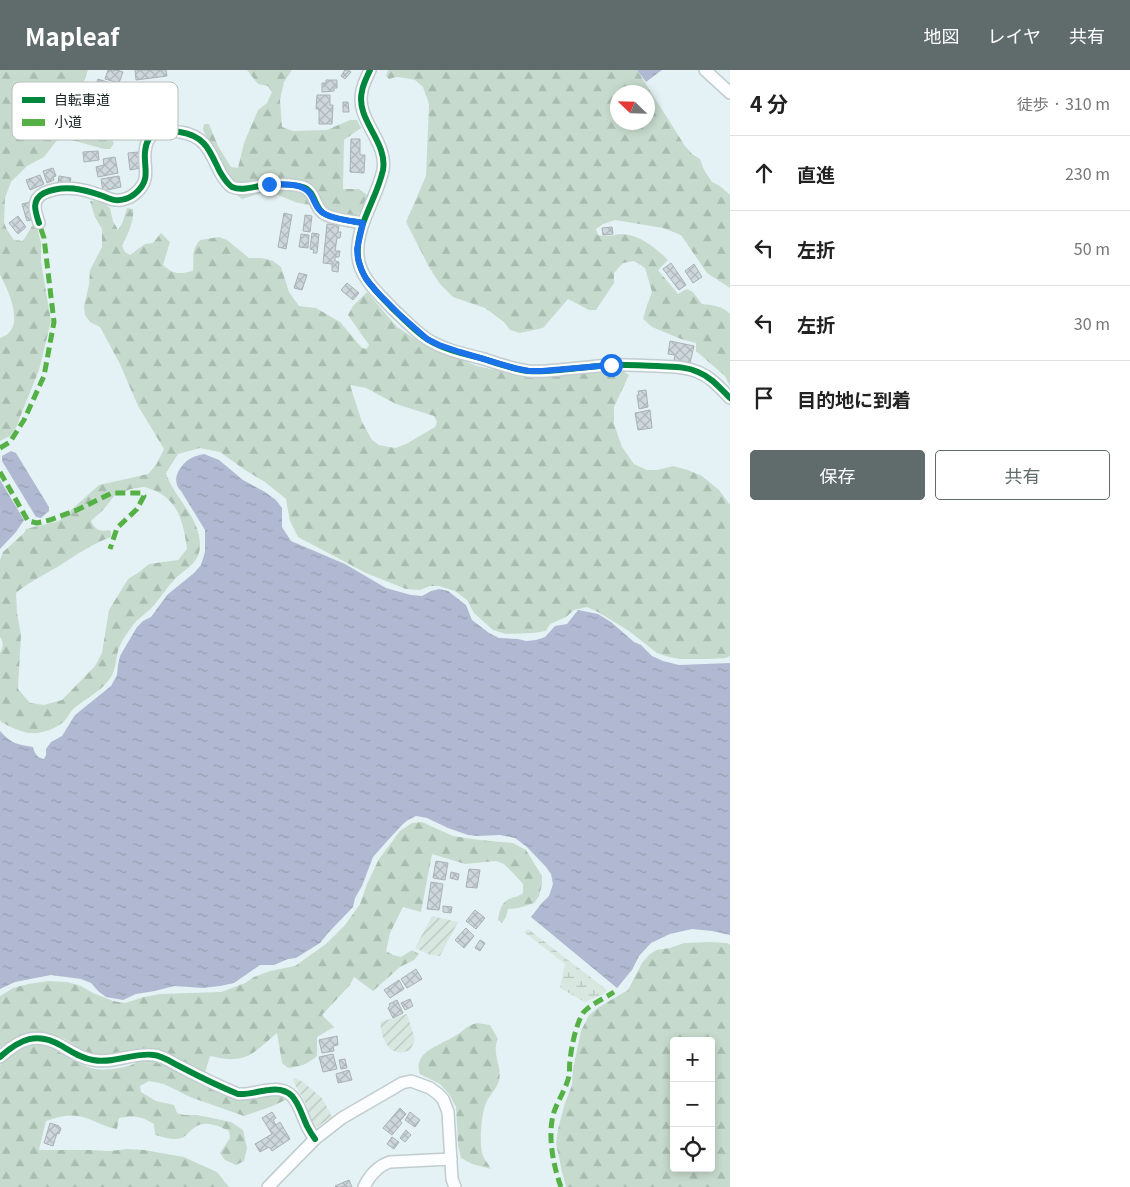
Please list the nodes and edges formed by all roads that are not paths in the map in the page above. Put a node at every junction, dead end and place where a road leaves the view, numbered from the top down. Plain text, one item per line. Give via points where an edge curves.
1 (370, 70) edge
2 (705, 70) edge
3 (730, 93) edge
4 (178, 132) edge
5 (149, 140) edge
6 (39, 223) dead end
7 (363, 223) junction
8 (730, 398) edge
9 (0, 1057) edge
10 (315, 1139) junction
11 (450, 1159) junction
12 (268, 1187) edge
13 (364, 1187) edge
14 (455, 1187) edge

1 - 7 street via 362,90 362,110 378,144 383,166
2 - 3 street
4 - 7 street via 200,139 207,146 230,186 240,189 269,184 305,187 324,214
5 - 6 street via 145,152 145,179 134,195 117,201 84,190 52,190 40,195 35,202
7 - 8 street via 357,249 366,279 414,328 439,345 529,371 611,365 686,368 710,378
9 - 10 street via 13,1046 37,1037 101,1062 142,1055 158,1056 238,1094 283,1090 292,1096
10 - 11 street via 342,1118 410,1081 430,1088 443,1099 448,1112
10 - 12 street
11 - 13 street via 382,1164
11 - 14 street

